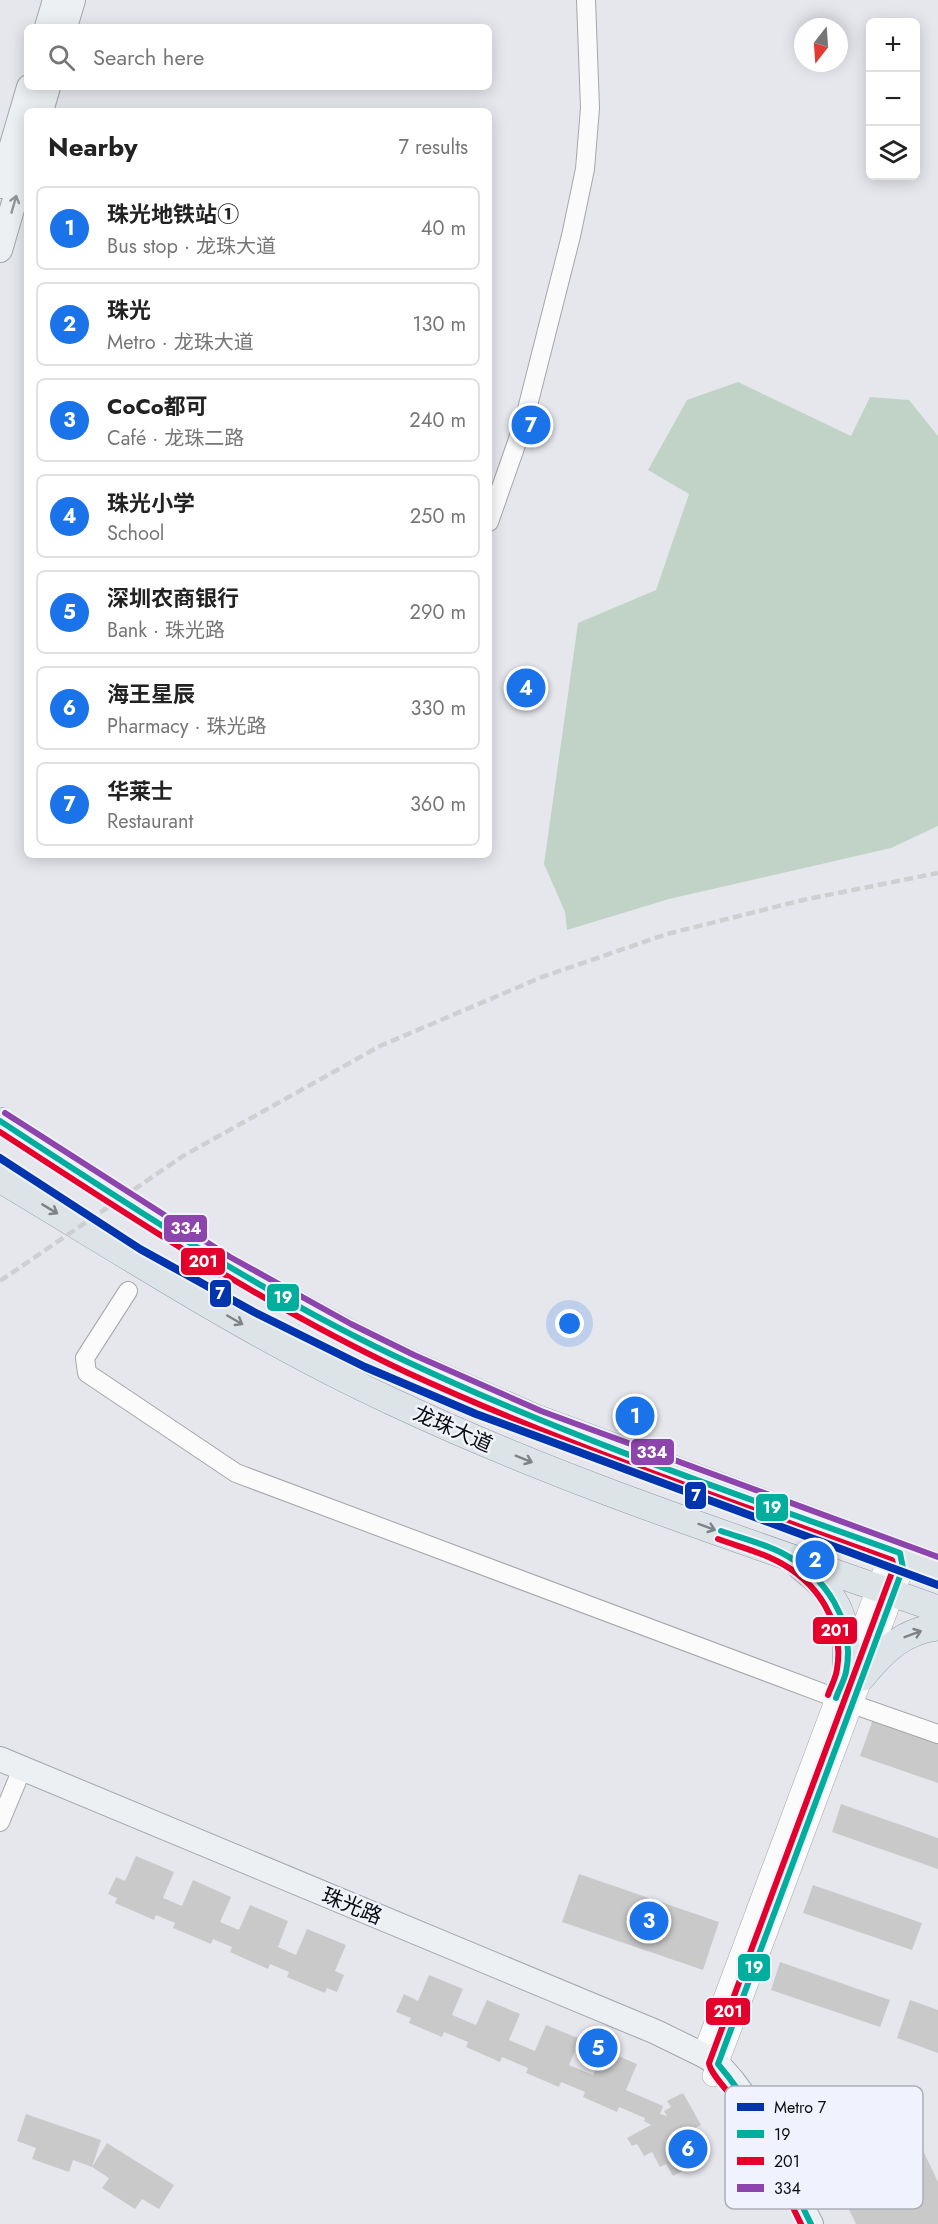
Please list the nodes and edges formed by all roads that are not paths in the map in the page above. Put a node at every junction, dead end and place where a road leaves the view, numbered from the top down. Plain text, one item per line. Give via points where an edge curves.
1 (55, 0) edge
2 (73, 0) edge
3 (586, 0) edge
4 (48, 24) edge
5 (66, 24) edge
6 (28, 90) edge
7 (47, 90) edge
8 (42, 108) edge
9 (24, 168) edge
10 (0, 186) edge
11 (0, 250) edge
12 (492, 513) edge
13 (0, 1121) edge
14 (0, 1179) edge
15 (128, 1291) dead end
16 (900, 1553) junction
17 (785, 1554) junction
18 (938, 1567) edge
19 (886, 1590) junction
20 (938, 1609) edge
21 (938, 1627) edge
22 (854, 1674) junction
23 (844, 1701) junction
24 (938, 1734) edge
25 (0, 1759) edge
26 (22, 1769) junction
27 (0, 1822) edge
28 (712, 2065) junction
29 (737, 2086) edge
30 (725, 2088) edge
31 (789, 2209) edge
32 (804, 2209) edge
33 (797, 2224) edge
34 (812, 2224) edge

1 - 4 main road
2 - 5 main road
3 - 12 street via 590,108 585,169 523,425
6 - 10 main road
7 - 8 main road
11 -> 9 main road
13 - 16 main road, 龙珠大道 via 225,1265 410,1363 538,1419
14 -> 17 main road, 龙珠大道 via 255,1331 392,1402 522,1459
15 - 23 street via 85,1358 87,1373 236,1473
16 - 18 main road, 龙珠大道
16 - 19 street via 887,1562
17 - 19 main road, 龙珠大道
17 - 22 main road via 830,1592 843,1617
19 - 20 main road, 龙珠大道
19 - 22 street
22 -> 21 main road via 902,1638
22 - 23 street
23 - 24 street
23 - 28 street
25 - 26 main road, 珠光路
26 - 27 street
26 - 28 main road, 珠光路 via 656,2032
28 - 29 main road, 珠光路
28 - 30 main road, 珠光路
31 - 33 main road, 珠光路
32 - 34 main road, 珠光路

